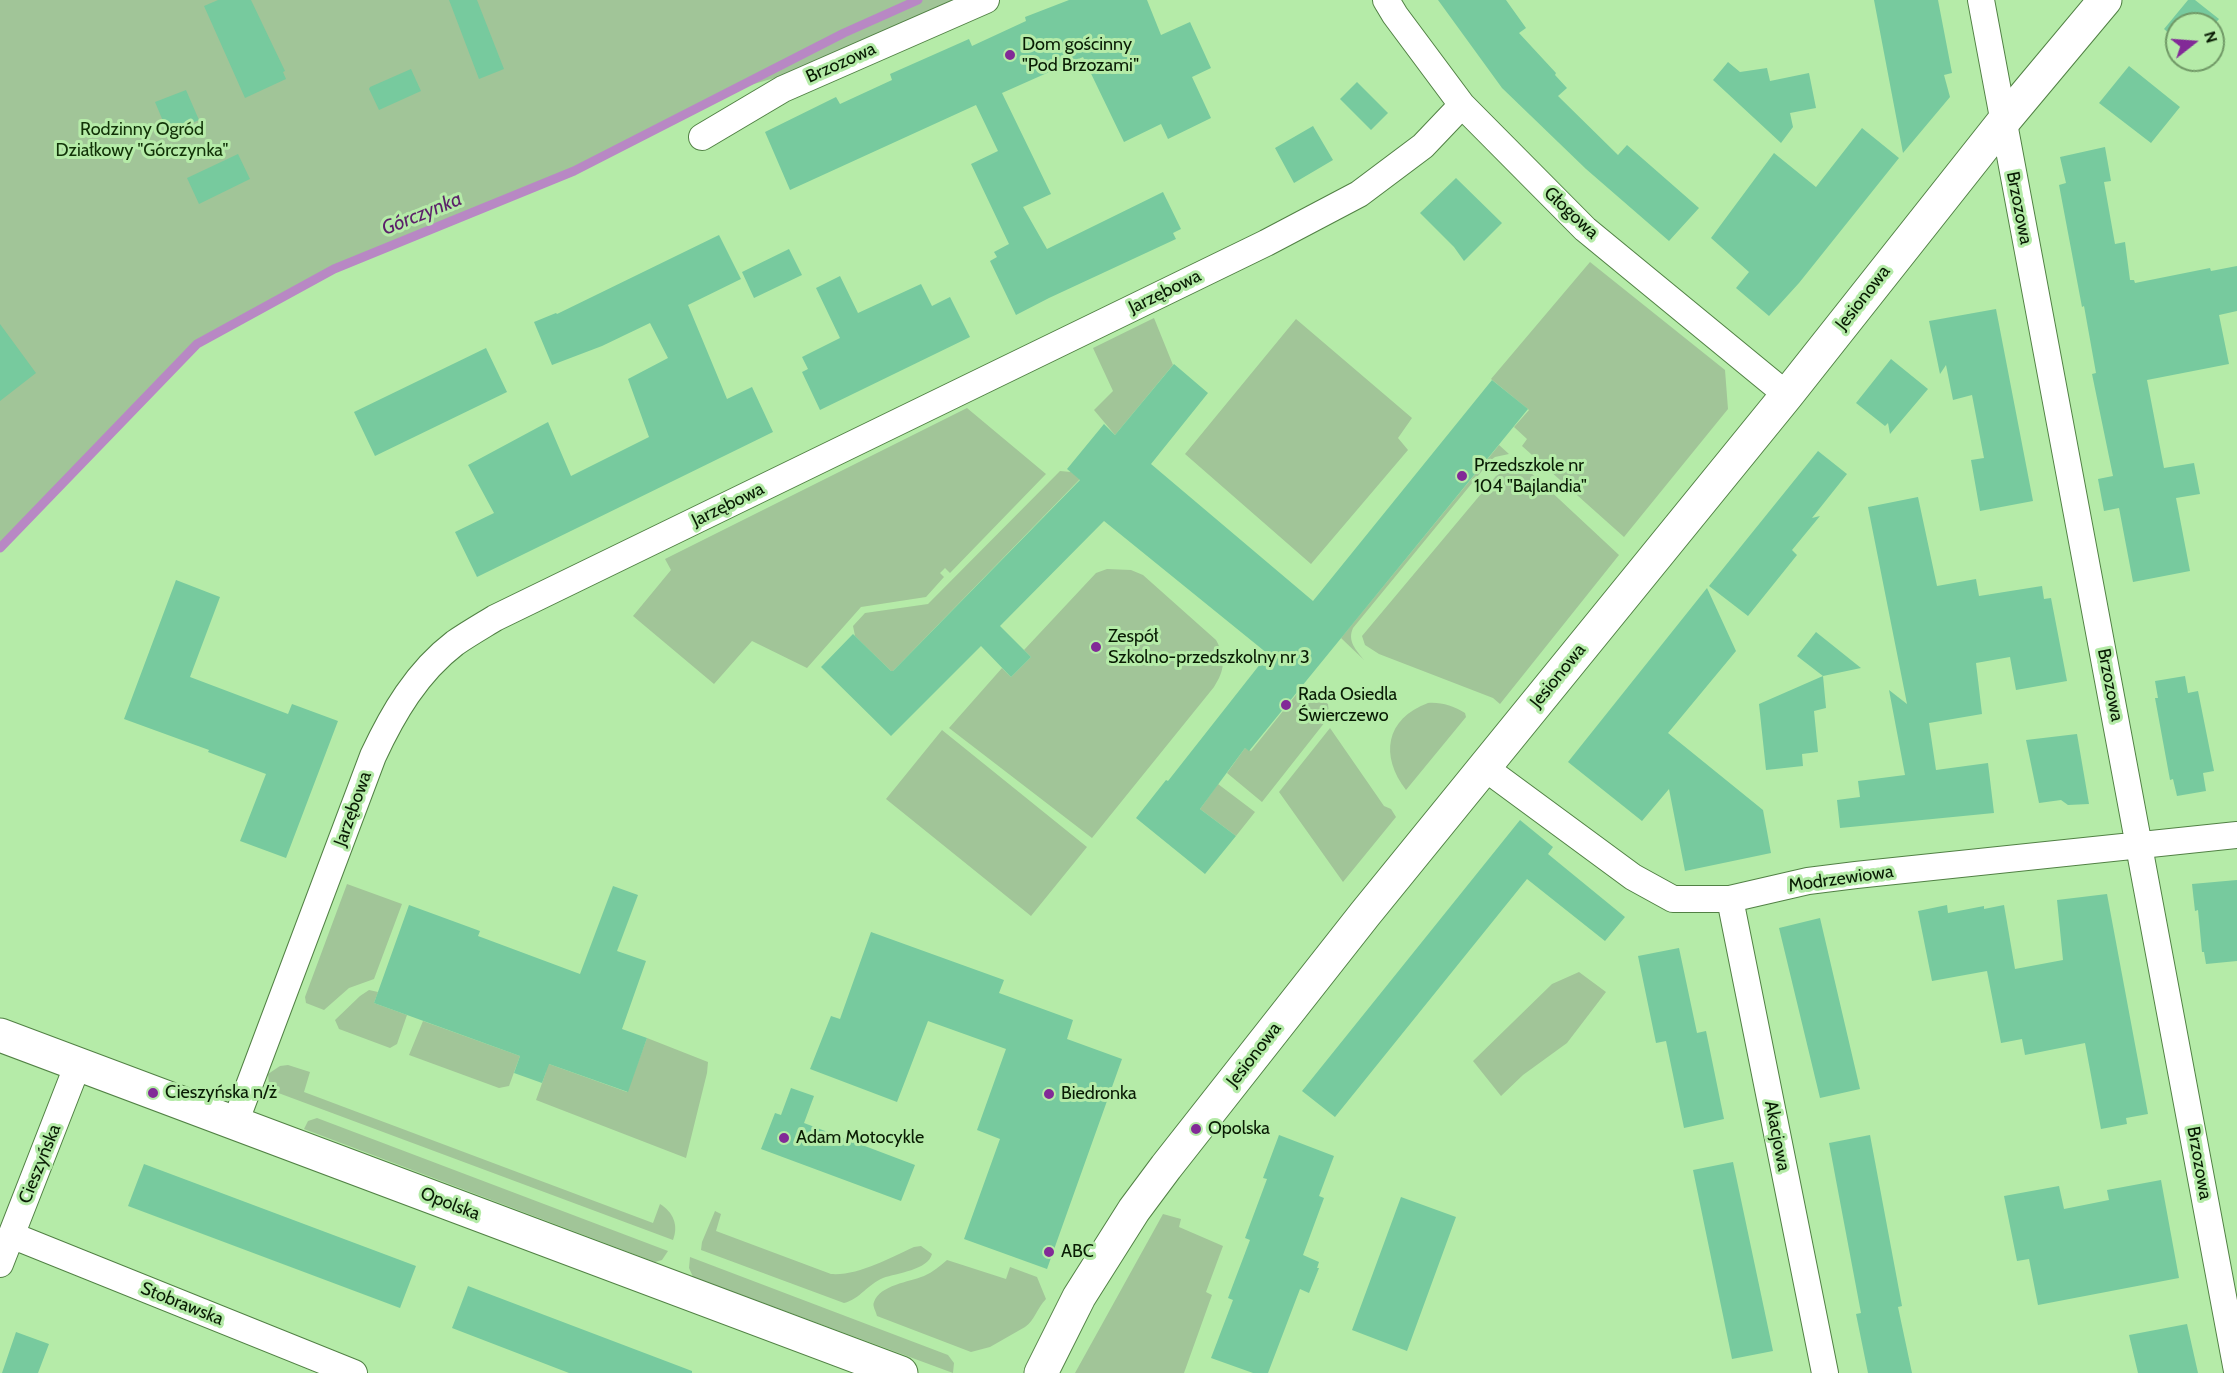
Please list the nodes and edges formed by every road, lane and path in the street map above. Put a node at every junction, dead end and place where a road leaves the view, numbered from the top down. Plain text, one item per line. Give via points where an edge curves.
1 (986, 0) edge
2 (1386, 0) edge
3 (1981, 0) edge
4 (2104, 0) edge
5 (1462, 105) junction
6 (2003, 122) junction
7 (702, 137) dead end
8 (1787, 395) junction
9 (1485, 768) junction
10 (2237, 835) edge
11 (2140, 845) junction
12 (1730, 899) junction
13 (0, 1035) edge
14 (78, 1064) junction
15 (235, 1124) junction
16 (11, 1235) junction
17 (0, 1264) edge
18 (2237, 1371) edge
19 (354, 1373) edge
20 (901, 1373) edge
21 (1041, 1373) edge
22 (1825, 1373) edge

1 - 7 street, Brzozowa via 783,89
2 - 5 street, Głogowa
3 - 6 street, Brzozowa
4 - 6 street, Jesionowa
5 - 8 street, Głogowa via 1586,229
5 - 15 street, Jarzębowa via 1423,146 1359,194 1256,248 495,618 455,643 409,690 373,756
6 - 8 street, Jesionowa
6 - 11 street, Brzozowa
8 - 9 street, Jesionowa
9 - 12 street, Modrzewiowa via 1633,877 1673,899
9 - 21 street, Jesionowa via 1365,914 1134,1210 1079,1297
10 - 11 street, Modrzewiowa
11 - 12 street, Modrzewiowa via 1808,881
11 - 18 street, Brzozowa
12 - 22 street, Akacjowa
13 - 14 street, Opolska
14 - 15 street, Opolska
14 - 16 street, Cieszyńska
15 - 20 street, Opolska
16 - 17 street, Cieszyńska
16 - 19 street, Stobrawska

